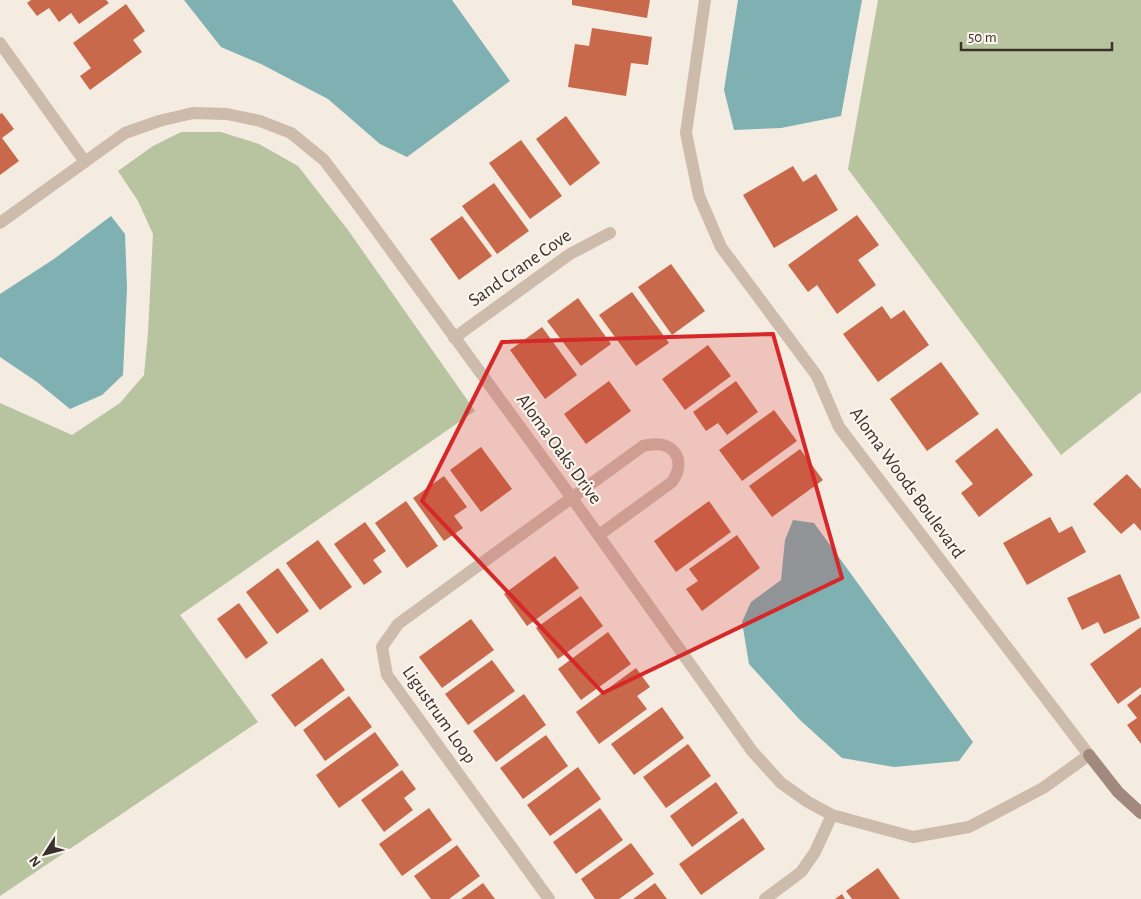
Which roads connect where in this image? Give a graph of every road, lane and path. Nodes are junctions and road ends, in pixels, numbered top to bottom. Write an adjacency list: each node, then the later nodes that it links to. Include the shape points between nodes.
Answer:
1 (705, 0): 9 (street, Aloma Woods Boulevard, via 686,133 699,196 720,246 817,376 839,427)
2 (0, 43): 3 (street)
3 (85, 162): 4 (street, Aloma Oaks Drive); 6 (street, Aloma Oaks Drive, via 125,133 193,112 227,114 260,121 291,133 324,160)
4 (0, 223)
5 (610, 233): 6 (street, Sand Crane Cove, via 570,254)
6 (454, 338): 7 (street, Aloma Oaks Drive)
7 (572, 498): 8 (street, Aloma Oaks Drive); 8 (street, Ligustrum Loop, via 643,446 664,444 673,450 680,466 672,482); 12 (street, Ligustrum Loop, via 398,624 382,647 386,676)
8 (599, 536): 11 (street, Aloma Oaks Drive, via 752,751 781,783)
9 (1089, 755): 10 (street, Aloma Woods Boulevard, via 1118,792); 11 (street, Aloma Oaks Drive, via 1043,788 969,826 913,836)
10 (1141, 814)
11 (832, 815): 13 (street, via 815,852 801,872)
12 (549, 899)
13 (765, 899)

